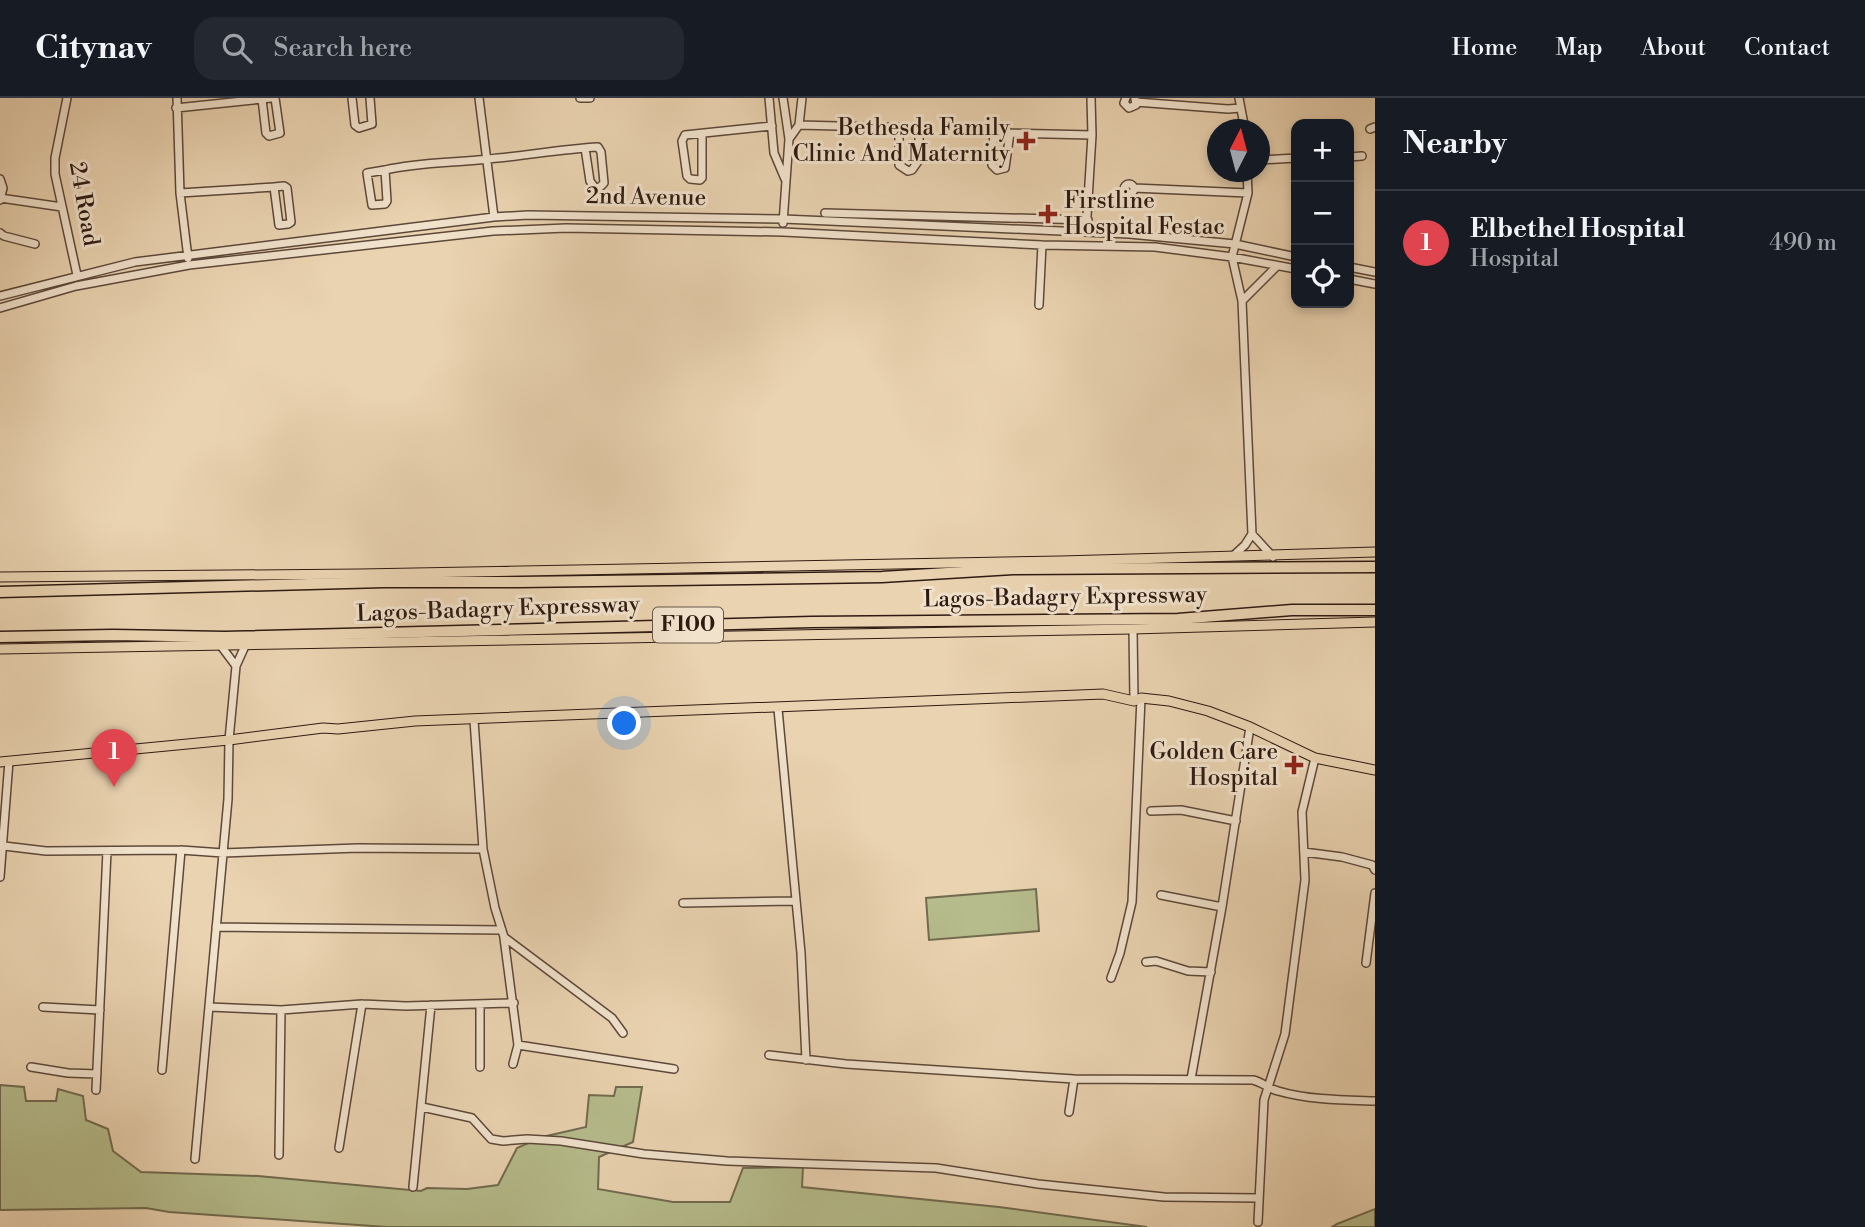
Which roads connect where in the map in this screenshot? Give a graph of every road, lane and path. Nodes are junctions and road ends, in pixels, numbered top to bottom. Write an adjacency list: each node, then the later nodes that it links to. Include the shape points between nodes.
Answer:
1 (67, 98): 42 (street, 24 Road, via 55,158)
2 (177, 98): 17 (street)
3 (273, 98): 15 (street); 15 (street, via 280,133 269,136)
4 (352, 98): 5 (street, via 359,128 372,124)
5 (370, 98)
6 (480, 98): 32 (street)
7 (580, 98): 8 (street)
8 (590, 98)
9 (769, 98): 21 (street)
10 (783, 98): 26 (street)
11 (802, 98): 20 (street)
12 (1091, 98): 25 (street)
13 (1126, 98): 16 (street, via 1126,107 1134,107)
14 (1239, 98): 18 (street)
15 (262, 99): 17 (street)
16 (1135, 100): 18 (street)
17 (176, 108): 39 (street)
18 (1240, 108): 19 (street)
19 (1242, 119)
20 (799, 125): 22 (street); 26 (street)
21 (772, 126): 24 (street); 35 (street, via 775,153)
22 (903, 128): 22 (street, via 899,165 908,171 919,160 919,132)
23 (1010, 133): 23 (street, via 1000,129 992,139 992,166 997,170 1008,162); 25 (street)
24 (702, 134): 24 (street, via 702,178 690,179 682,141 685,135)
25 (1092, 135): 46 (street)
26 (789, 139): 35 (street)
27 (585, 148): 27 (street, via 590,181 600,187 604,183 600,150); 32 (street)
28 (1362, 156): 29 (street)
29 (1354, 157)
30 (1291, 158): 31 (street)
31 (1270, 159)
32 (487, 160): 33 (street, via 430,162); 44 (street)
33 (384, 170): 33 (street, via 367,173 372,205 387,201)
34 (0, 179): 41 (street)
35 (786, 181): 45 (street)
36 (1247, 182): 40 (street)
37 (274, 187): 37 (street, via 277,223 290,224 287,188); 39 (street)
38 (1134, 188): 40 (street)
39 (180, 193): 53 (street)
40 (1248, 193): 51 (street)
41 (0, 199): 42 (street)
42 (62, 207): 61 (street, 24 Road)
43 (825, 213): 46 (street)
44 (494, 217): 45 (street, 2nd Avenue); 53 (street, 2nd Avenue)
45 (783, 219): 47 (street); 48 (street, 2nd Avenue)
46 (1088, 220): 48 (street)
47 (783, 232): 52 (street, 2nd Avenue); 56 (street, 2nd Avenue, via 493,231)
48 (1086, 232): 51 (street, 2nd Avenue)
49 (0, 233): 50 (street)
50 (35, 244)
51 (1236, 244): 54 (street, 2nd Avenue); 55 (street)
52 (1042, 245): 55 (street, 2nd Avenue, via 1155,247); 66 (street)
53 (188, 254): 56 (street); 61 (street, 2nd Avenue)
54 (1291, 256)
55 (1232, 257): 57 (street, 2nd Avenue); 65 (street)
56 (189, 265): 67 (street, 2nd Avenue, via 76,286)
57 (1277, 266): 58 (street, 2nd Avenue); 65 (street)
58 (1291, 268)
59 (1354, 268): 60 (street)
60 (1375, 272)
61 (77, 275): 64 (street, 2nd Avenue)
62 (1354, 280): 63 (street)
63 (1375, 284)
64 (0, 296)
65 (1242, 301): 68 (street)
66 (1039, 305)
67 (0, 308)
68 (1252, 534): 70 (street); 71 (street)
69 (1375, 552): 71 (main road, Lagos-Badagry Expressway)
70 (1232, 557): 71 (main road, Lagos-Badagry Expressway); 73 (main road, Lagos-Badagry Expressway)
71 (1273, 557)
72 (1375, 567): 74 (highway, Lagos-Badagry Expressway / F100, via 1013,569 882,577)
73 (0, 577)
74 (0, 592)
75 (1375, 610): 78 (highway, Lagos-Badagry Expressway / F100, via 1292,610 1178,619)
76 (1375, 622): 77 (main road, Lagos-Badagry Expressway)
77 (1133, 629): 80 (main road, Lagos-Badagry Expressway); 83 (street)
78 (0, 637)
79 (221, 646): 80 (main road, Lagos-Badagry Expressway); 81 (main road, Lagos-Badagry Expressway); 82 (street)
80 (245, 646): 82 (street)
81 (0, 649)
82 (236, 666): 87 (street)
83 (1138, 700): 84 (main road, via 1103,694); 86 (main road, via 1169,701); 111 (street, via 1132,902)
84 (778, 709): 85 (main road); 103 (street)
85 (474, 720): 87 (main road, via 323,728); 94 (street)
86 (1250, 727): 88 (main road); 92 (street)
87 (229, 743): 89 (main road); 98 (street)
88 (1315, 758): 90 (main road); 97 (street, via 1302,812)
89 (5, 764): 93 (street)
90 (1375, 770)
91 (1151, 811): 92 (street, via 1181,810)
92 (1236, 821): 105 (street)
93 (4, 846): 96 (street); 100 (street)
94 (483, 849): 98 (street); 107 (street)
95 (181, 850): 96 (street); 98 (street); 128 (street)
96 (107, 851): 118 (street)
97 (1304, 852): 99 (street, via 1342,857 1372,865); 132 (street, via 1303,907 1285,1034)
98 (223, 853): 106 (street)
99 (1375, 870)
100 (0, 877)
101 (1375, 893): 109 (street)
102 (1161, 895): 105 (street)
103 (796, 901): 104 (street); 123 (street)
104 (682, 903)
105 (1222, 907): 110 (street)
106 (216, 927): 107 (street); 117 (street)
107 (503, 933): 112 (street); 120 (street, via 612,1018)
108 (1146, 962): 110 (street)
109 (1366, 963)
110 (1211, 972): 130 (street)
111 (1111, 978)
112 (514, 1003): 115 (street); 121 (street)
113 (362, 1004): 114 (street); 119 (street); 137 (street)
114 (431, 1005): 115 (street); 135 (street)
115 (480, 1005): 126 (street)
116 (43, 1007): 118 (street)
117 (209, 1007): 119 (street); 139 (street)
118 (100, 1010): 129 (street)
119 (281, 1010): 138 (street)
120 (623, 1033)
121 (518, 1045): 124 (street); 127 (street)
122 (769, 1055): 123 (street)
123 (806, 1060): 131 (street)
124 (513, 1065)
125 (31, 1067): 129 (street)
126 (480, 1067)
127 (674, 1069)
128 (162, 1070)
129 (97, 1074): 133 (street)
130 (1191, 1079): 131 (street); 132 (street, via 1253,1080)
131 (1074, 1080): 136 (street)
132 (1268, 1086): 134 (street, via 1328,1099); 141 (street)
133 (96, 1090)
134 (1375, 1101)
135 (422, 1107): 140 (street); 141 (street, via 472,1118 491,1139 503,1141 561,1141 727,1161 936,1168 1164,1197)
136 (1069, 1112)
137 (339, 1148)
138 (279, 1155)
139 (195, 1159)
140 (412, 1187)
141 (1258, 1198): 142 (street)
142 (1258, 1222)

